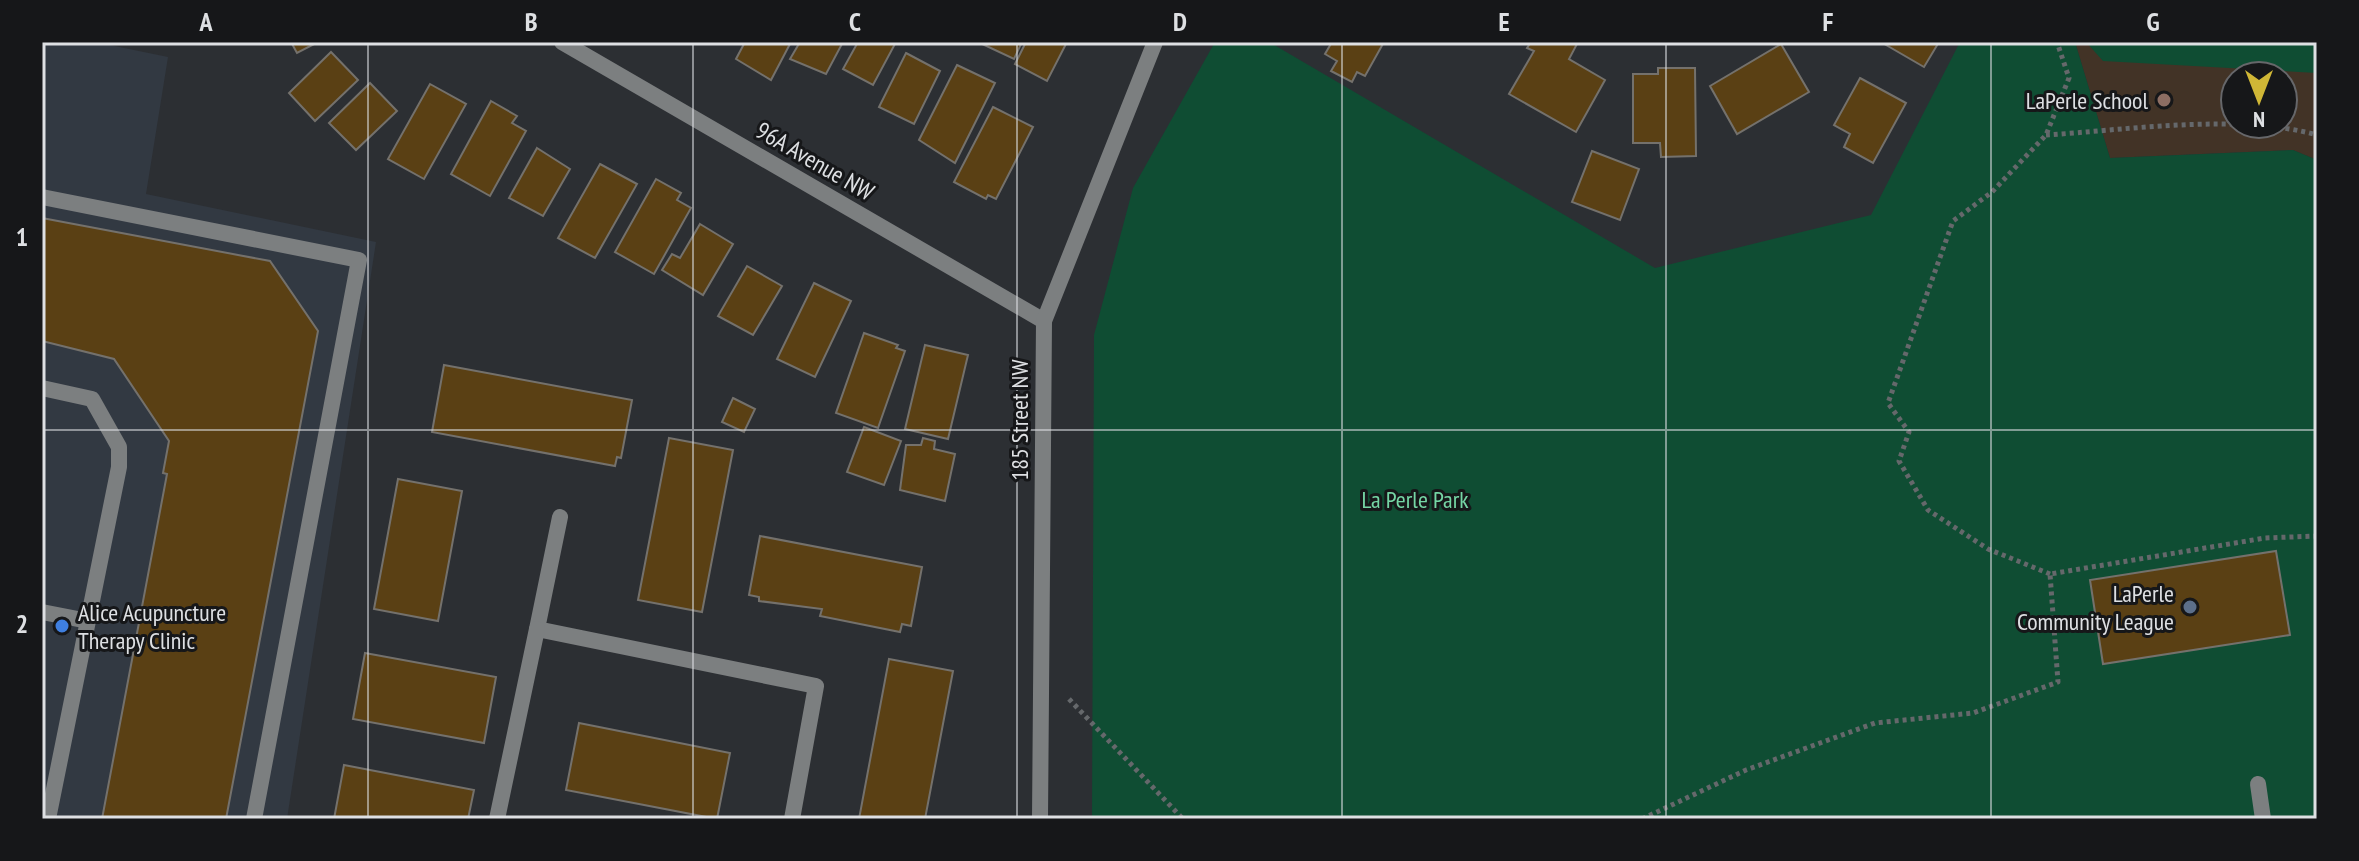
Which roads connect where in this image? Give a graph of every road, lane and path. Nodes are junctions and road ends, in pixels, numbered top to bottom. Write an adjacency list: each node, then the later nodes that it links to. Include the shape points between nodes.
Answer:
1 (562, 42): 7 (street, 96A Avenue NW)
2 (1155, 42): 7 (street, 185 Street NW)
3 (2057, 42): 4 (path, via 2069,78)
4 (2046, 135): 5 (path, via 2212,125); 11 (path, via 1992,192 1953,221 1888,403 1909,432 1899,461 1928,510 1988,549)
5 (2317, 135)
6 (42, 197): 18 (street, via 359,260)
7 (1044, 321): 15 (street, 185 Street NW)
8 (42, 388): 13 (street, via 92,399 119,447)
9 (560, 517): 14 (street)
10 (2317, 536): 11 (path, via 2265,538)
11 (2050, 574): 23 (path, via 2058,682 1973,713 1875,723 1746,770)
12 (42, 612): 13 (street)
13 (88, 621): 17 (street)
14 (537, 629): 19 (street); 20 (street, via 816,686)
15 (1041, 668): 21 (street, 185 Street NW); 22 (path)
16 (2258, 784): 24 (street)
17 (48, 819)
18 (254, 819)
19 (497, 819)
20 (792, 819)
21 (1040, 819)
22 (1183, 819)
23 (1642, 819)
24 (2263, 819)

